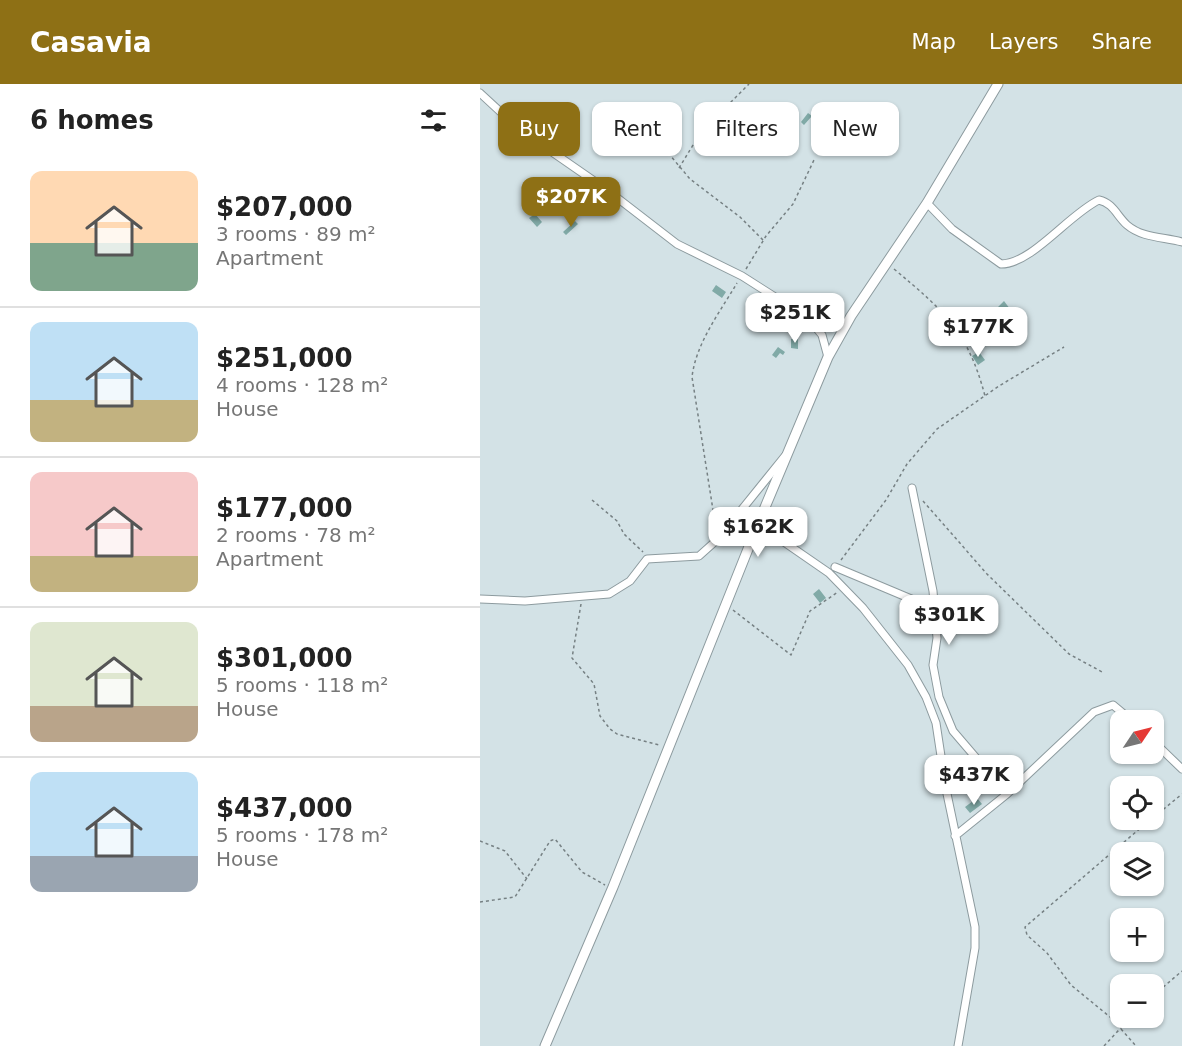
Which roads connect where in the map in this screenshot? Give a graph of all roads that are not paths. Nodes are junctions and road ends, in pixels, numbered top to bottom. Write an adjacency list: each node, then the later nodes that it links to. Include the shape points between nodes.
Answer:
1 (998, 84): 3 (street)
2 (480, 93): 5 (street, via 519,129 677,244 742,276 808,318 822,335)
3 (927, 203): 4 (street, via 952,229 1001,264 1019,259 1099,200 1106,201 1137,231); 5 (street)
4 (1182, 243)
5 (828, 357): 6 (street)
6 (792, 447): 8 (street); 10 (street, via 718,539 694,558 650,558 630,580 609,594 517,601)
7 (912, 488): 11 (street)
8 (758, 524): 16 (street, via 829,573 908,664 936,723); 17 (street)
9 (834, 567): 11 (street)
10 (480, 599)
11 (935, 609): 15 (street, via 933,671 945,711 962,744)
12 (1119, 710): 15 (street, via 1113,705 1094,712)
13 (1164, 752): 14 (street)
14 (1182, 769)
15 (1007, 794): 16 (street)
16 (955, 836): 18 (street, via 975,927)
17 (545, 1046)
18 (958, 1046)

